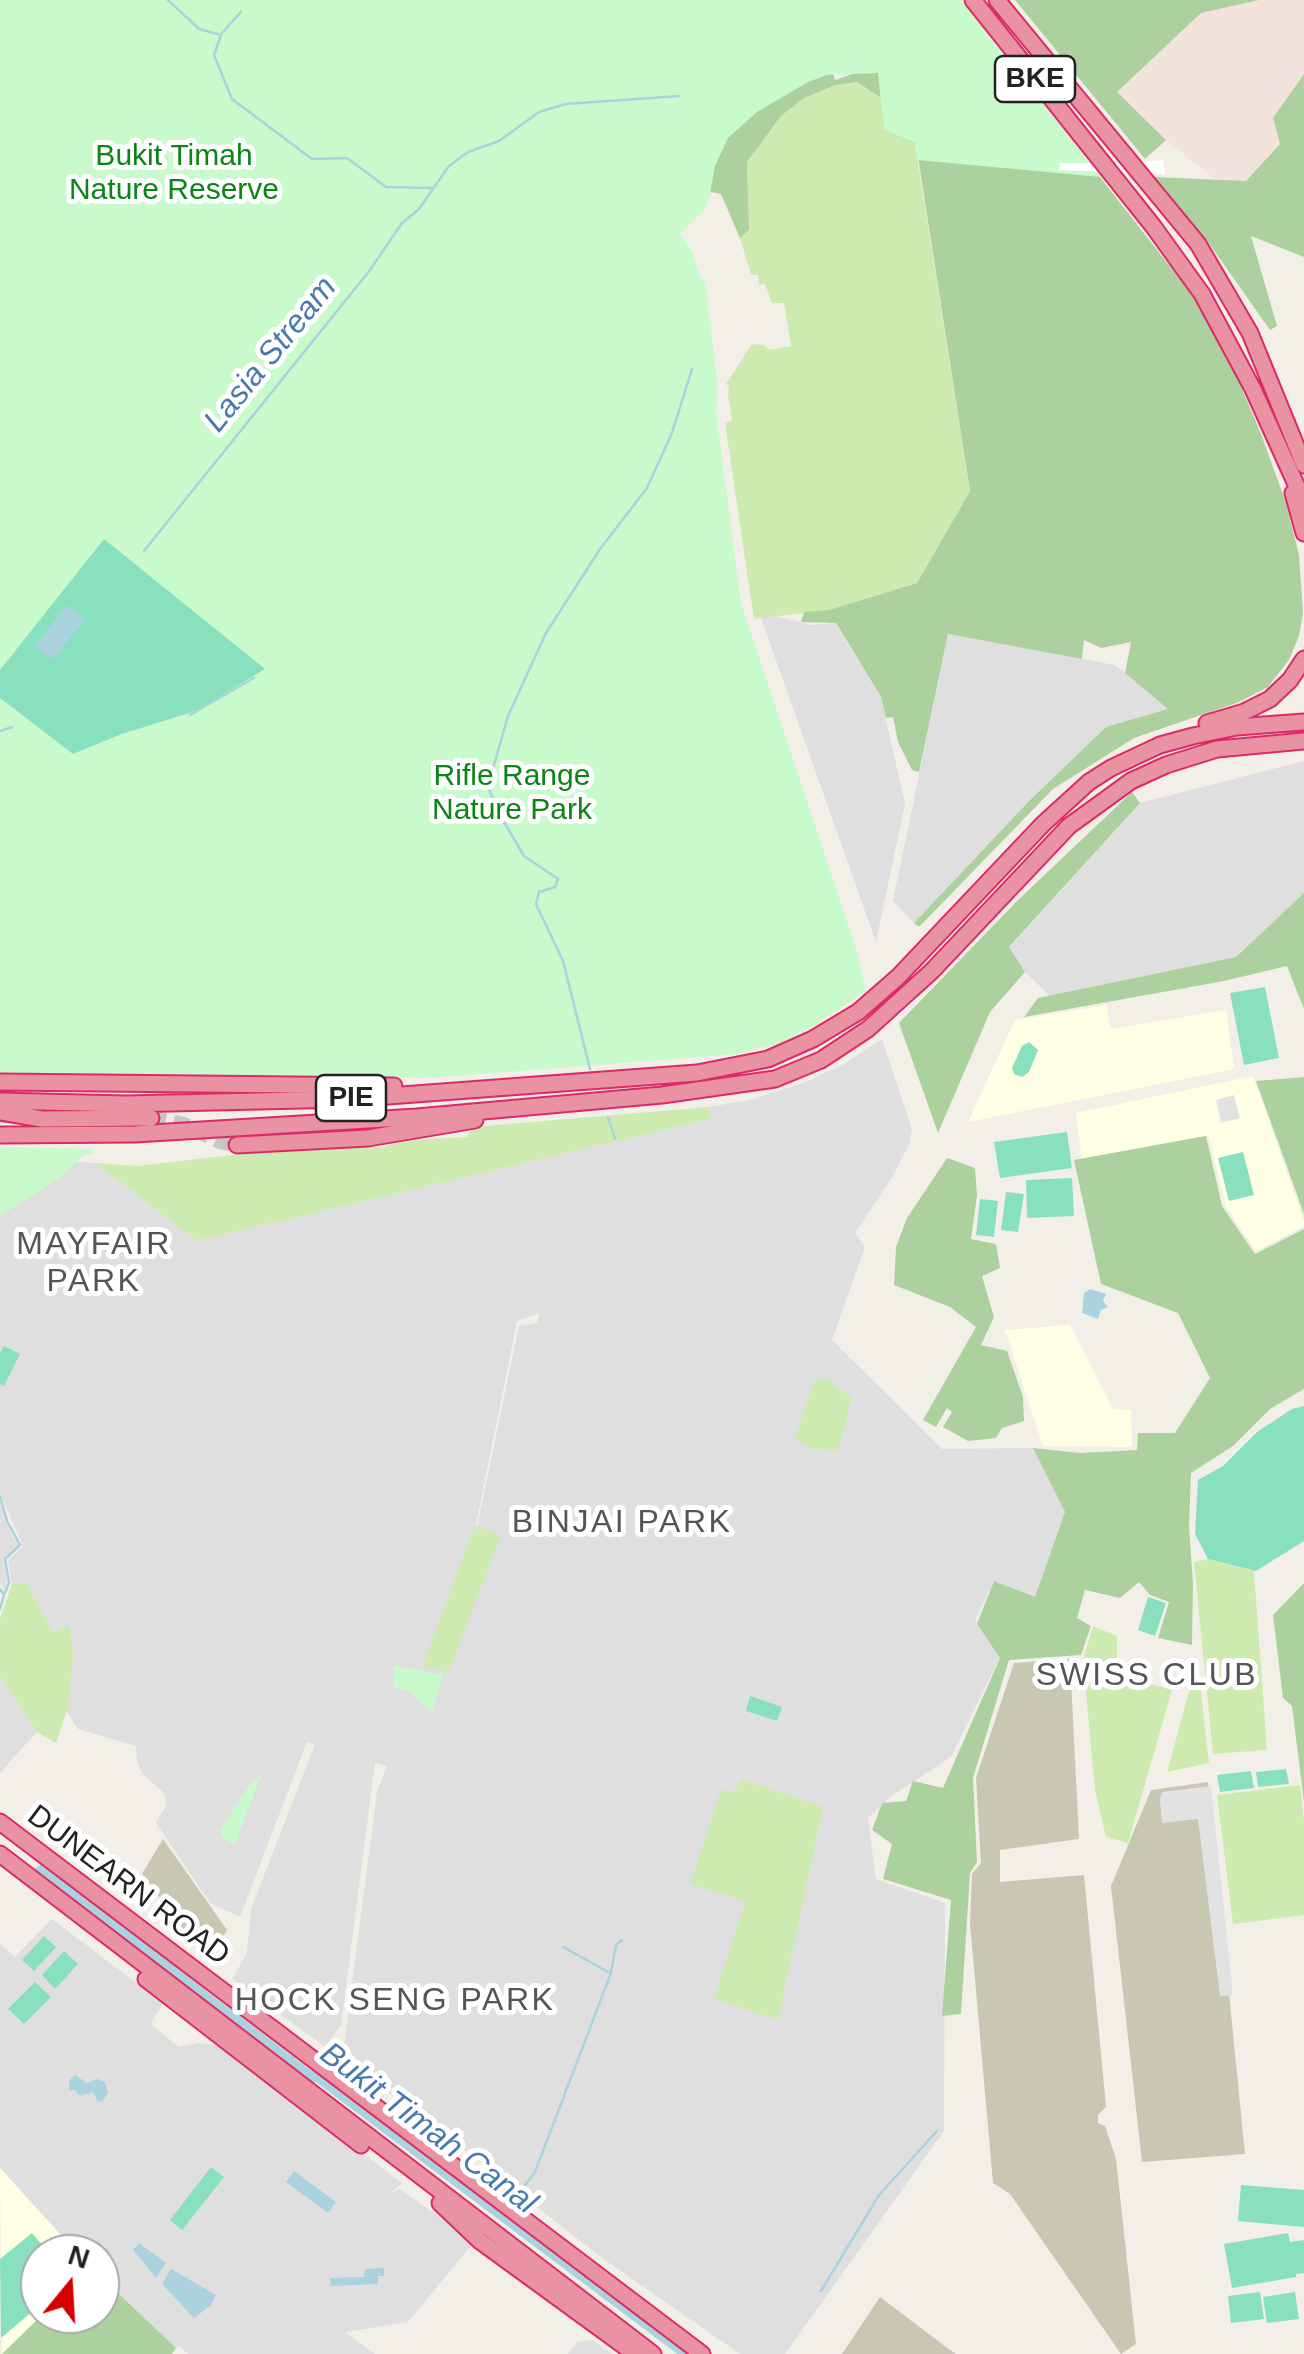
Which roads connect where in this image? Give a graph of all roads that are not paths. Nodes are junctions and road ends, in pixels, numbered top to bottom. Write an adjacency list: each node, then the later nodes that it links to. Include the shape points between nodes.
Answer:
1 (973, 0): 5 (highway, BKE, via 1202,294)
2 (997, 0): 3 (highway, BKE, via 1198,244)
3 (1274, 387): 4 (highway); 5 (highway, BKE)
4 (1304, 439)
5 (1298, 471): 6 (highway); 7 (highway, via 1292,490)
6 (1304, 502)
7 (1304, 533)
8 (1304, 659): 11 (highway, via 1259,706 1162,736)
9 (1304, 722): 11 (highway, PIE, via 1215,731)
10 (1304, 742): 14 (highway, PIE, via 1217,750 1131,782 1070,826 868,1029 821,1060 775,1078)
11 (1146, 751): 12 (highway, PIE, via 1070,798 858,1012 768,1059)
12 (658, 1076): 13 (highway, via 374,1086); 15 (highway, PIE, via 348,1098)
13 (0, 1082)
14 (662, 1095): 18 (highway, PIE, via 150,1134); 19 (highway, via 368,1138)
15 (0, 1101)
16 (0, 1112): 17 (highway, via 42,1119)
17 (151, 1118)
18 (0, 1135)
19 (238, 1145)
20 (0, 1822): 25 (highway, DUNEARN ROAD)
21 (0, 1854): 23 (highway)
22 (0, 1867): 23 (highway)
23 (94, 1931): 24 (highway)
24 (315, 2104): 27 (highway); 30 (highway)
25 (446, 2162): 26 (highway, DUNEARN ROAD); 27 (highway, via 442,2180)
26 (478, 2184): 28 (highway); 33 (highway, DUNEARN ROAD)
27 (431, 2186): 28 (highway)
28 (464, 2211): 29 (highway)
29 (532, 2260): 30 (highway); 32 (highway)
30 (532, 2279): 31 (highway)
31 (635, 2354)
32 (653, 2354)
33 (702, 2354)

